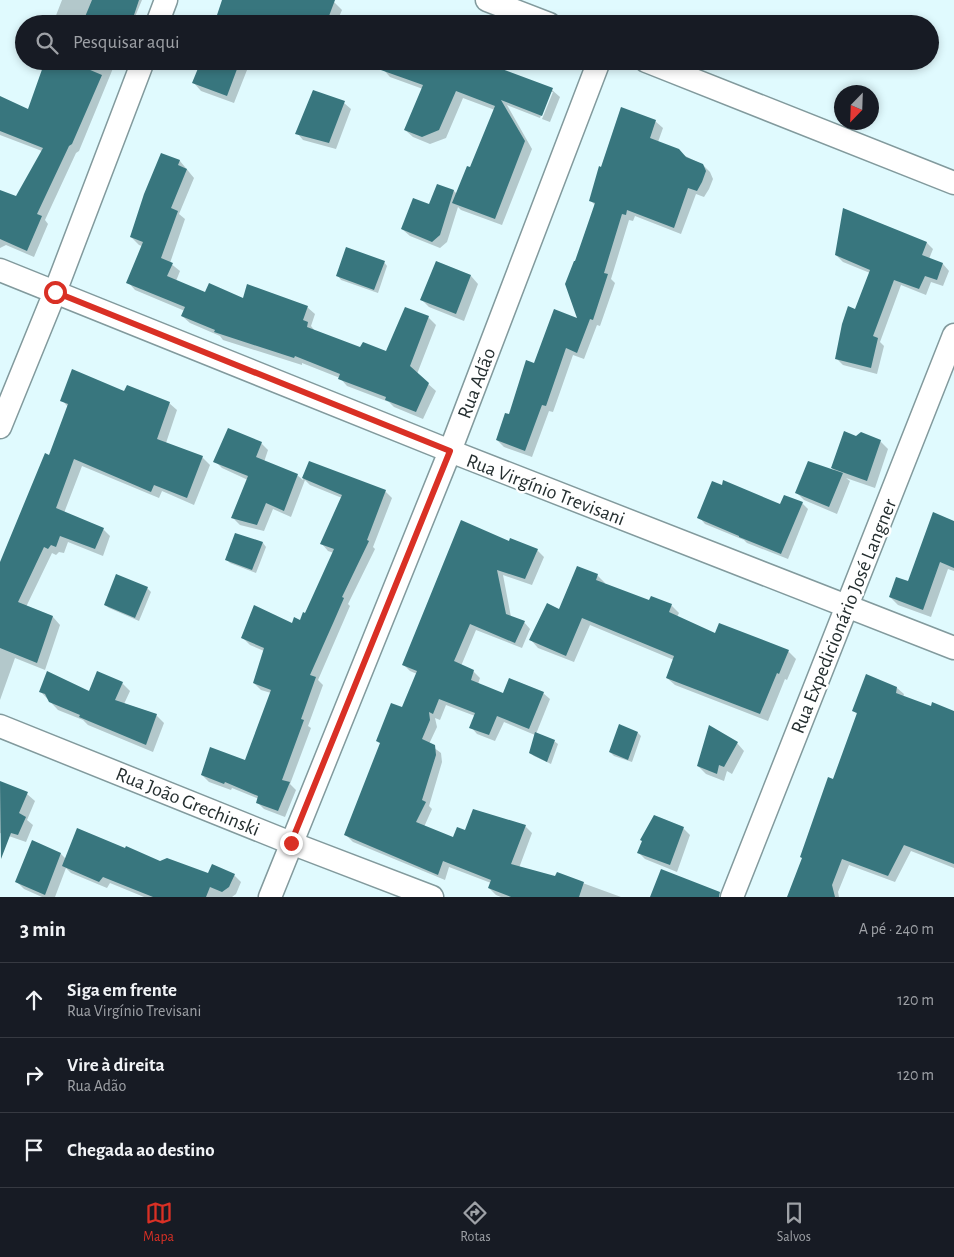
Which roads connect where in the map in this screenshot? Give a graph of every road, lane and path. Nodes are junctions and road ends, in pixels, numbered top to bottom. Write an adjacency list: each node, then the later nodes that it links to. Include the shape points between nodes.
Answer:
1 (166, 0): 3 (street)
2 (487, 0): 4 (street)
3 (160, 15)
4 (526, 15)
5 (140, 70): 10 (street)
6 (597, 70): 13 (street, Rua Adão)
7 (669, 70): 8 (street)
8 (954, 183)
9 (0, 270): 10 (street, Rua Virgínio Trevisani)
10 (55, 292): 12 (street); 13 (street, Rua Virgínio Trevisani)
11 (954, 335): 14 (street, Rua Expedicionário José Langner)
12 (0, 427)
13 (450, 451): 14 (street, Rua Virgínio Trevisani); 17 (street, Rua Adão)
14 (847, 606): 15 (street, Rua Virgínio Trevisani); 20 (street, Rua Expedicionário José Langner)
15 (954, 648)
16 (0, 726): 17 (street, Rua João Grechinski)
17 (291, 843): 18 (street, Rua Adão); 19 (street, Rua João Grechinski)
18 (270, 897)
19 (432, 897)
20 (732, 897)

